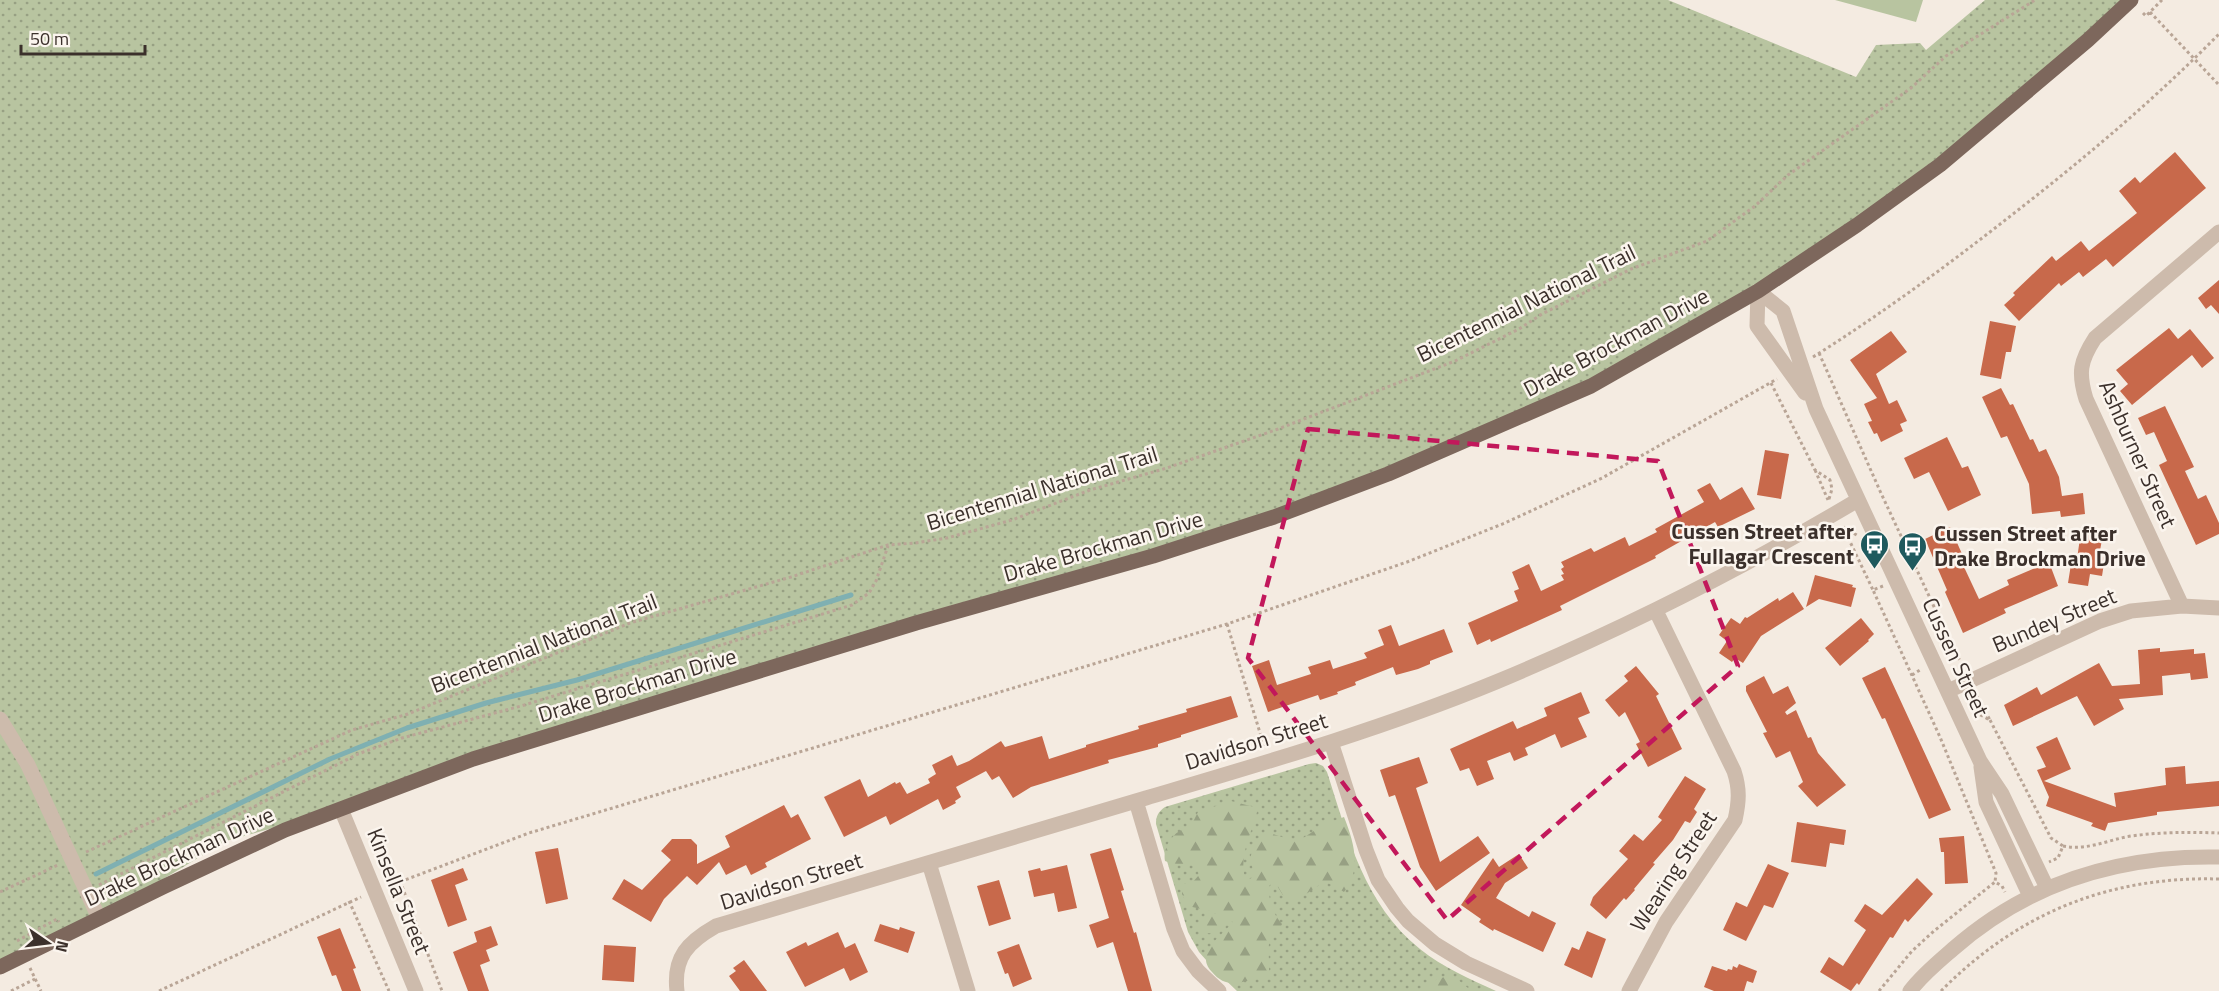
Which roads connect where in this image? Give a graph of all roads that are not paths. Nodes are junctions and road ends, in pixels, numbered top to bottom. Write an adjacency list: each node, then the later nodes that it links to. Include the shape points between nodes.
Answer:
1 (2131, 0): 3 (main road, Drake Brockman Drive, via 1940,165)
2 (2219, 232): 6 (street, Ashburner Street, via 2095,338 2080,371 2086,399)
3 (1758, 291): 4 (street, Cussen Street, via 1783,310); 4 (street, Cussen Street, via 1757,326); 14 (main road, Drake Brockman Drive, via 1591,386 1388,474 1274,517 473,759)
4 (1816, 409): 5 (street, Cussen Street)
5 (1858, 500): 8 (street, Davidson Street); 9 (street, Cussen Street)
6 (2182, 606): 7 (street, Bundey Street); 9 (street, Bundey Street, via 2132,611 2100,621)
7 (2219, 608)
8 (1656, 611): 11 (street, Davidson Street, via 1497,682); 26 (street, Wearing Street, via 1734,771 1740,801 1735,820 1666,922)
9 (1948, 691): 12 (street, Cussen Street)
10 (0, 719): 19 (street, via 28,765)
11 (1331, 742): 13 (street, Davidson Street); 25 (street, via 1366,850 1378,880 1396,908 1435,944)
12 (1980, 761): 17 (street, Cussen Street, via 2002,794); 18 (street, Cussen Street, via 1986,802)
13 (1136, 801): 16 (street, Davidson Street); 24 (street, via 1183,951)
14 (341, 809): 19 (main road, Drake Brockman Drive, via 285,830); 21 (street, Kinsella Street)
15 (2219, 857): 17 (street, via 2134,861)
16 (929, 863): 22 (street, Davidson Street, via 716,926 698,936 684,951 676,978); 23 (street)
17 (2047, 888): 18 (street)
18 (2030, 896): 27 (street, via 1971,934)
19 (99, 918): 20 (main road, Drake Brockman Drive)
20 (0, 967)
21 (416, 991)
22 (678, 991)
23 (968, 991)
24 (1219, 991)
25 (1527, 991)
26 (1629, 991)
27 (1910, 991)

